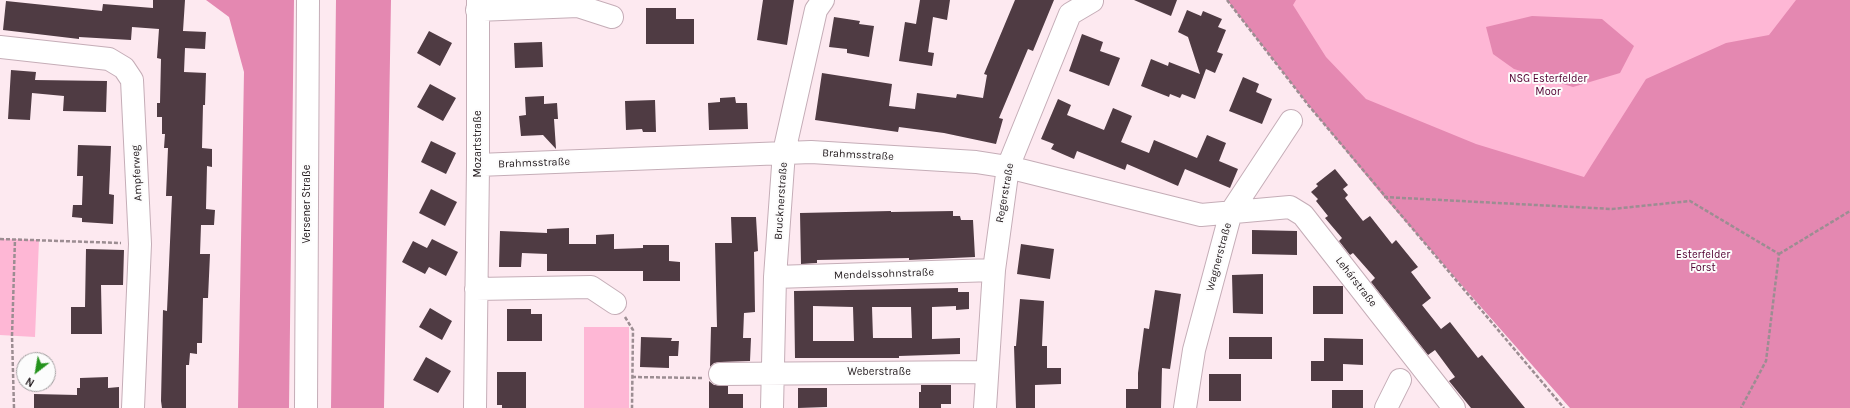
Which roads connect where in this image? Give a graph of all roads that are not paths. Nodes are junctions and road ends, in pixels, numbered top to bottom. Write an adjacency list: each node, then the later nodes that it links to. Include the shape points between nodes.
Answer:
1 (308, 0): 21 (street, Versener Straße)
2 (823, 0): 8 (street, Brucknerstraße, via 816,10)
3 (1092, 1): 10 (street, Regerstraße, via 1070,14)
4 (477, 5): 5 (street, via 578,6); 9 (street, Mozartstraße)
5 (612, 16)
6 (0, 48): 20 (street, Ampferweg, via 109,59 124,68 132,80 140,244)
7 (1291, 121): 11 (street, Wagnerstraße)
8 (784, 152): 9 (street, Brahmsstraße); 10 (street, Brahmsstraße, via 976,162); 13 (street, Brucknerstraße)
9 (478, 165): 14 (street, Mozartstraße)
10 (1008, 167): 11 (street, Brahmsstraße, via 1201,215); 12 (street, Regerstraße)
11 (1231, 212): 25 (street, Wagnerstraße, via 1194,350); 27 (street, Lehárstraße, via 1290,207 1302,216)
12 (994, 270): 13 (street, Mendelssohnstraße); 16 (street, Regerstraße)
13 (775, 277): 17 (street, Brucknerstraße)
14 (476, 289): 15 (street, via 590,287); 22 (street, Mozartstraße)
15 (615, 303)
16 (986, 372): 17 (street, Weberstraße); 24 (street, Regerstraße)
17 (772, 373): 18 (street, Weberstraße); 23 (street, Brucknerstraße)
18 (720, 374)
19 (1400, 380): 26 (street)
20 (133, 408)
21 (306, 408)
22 (475, 408)
23 (772, 408)
24 (985, 408)
25 (1185, 408)
26 (1386, 408)
27 (1454, 408)

